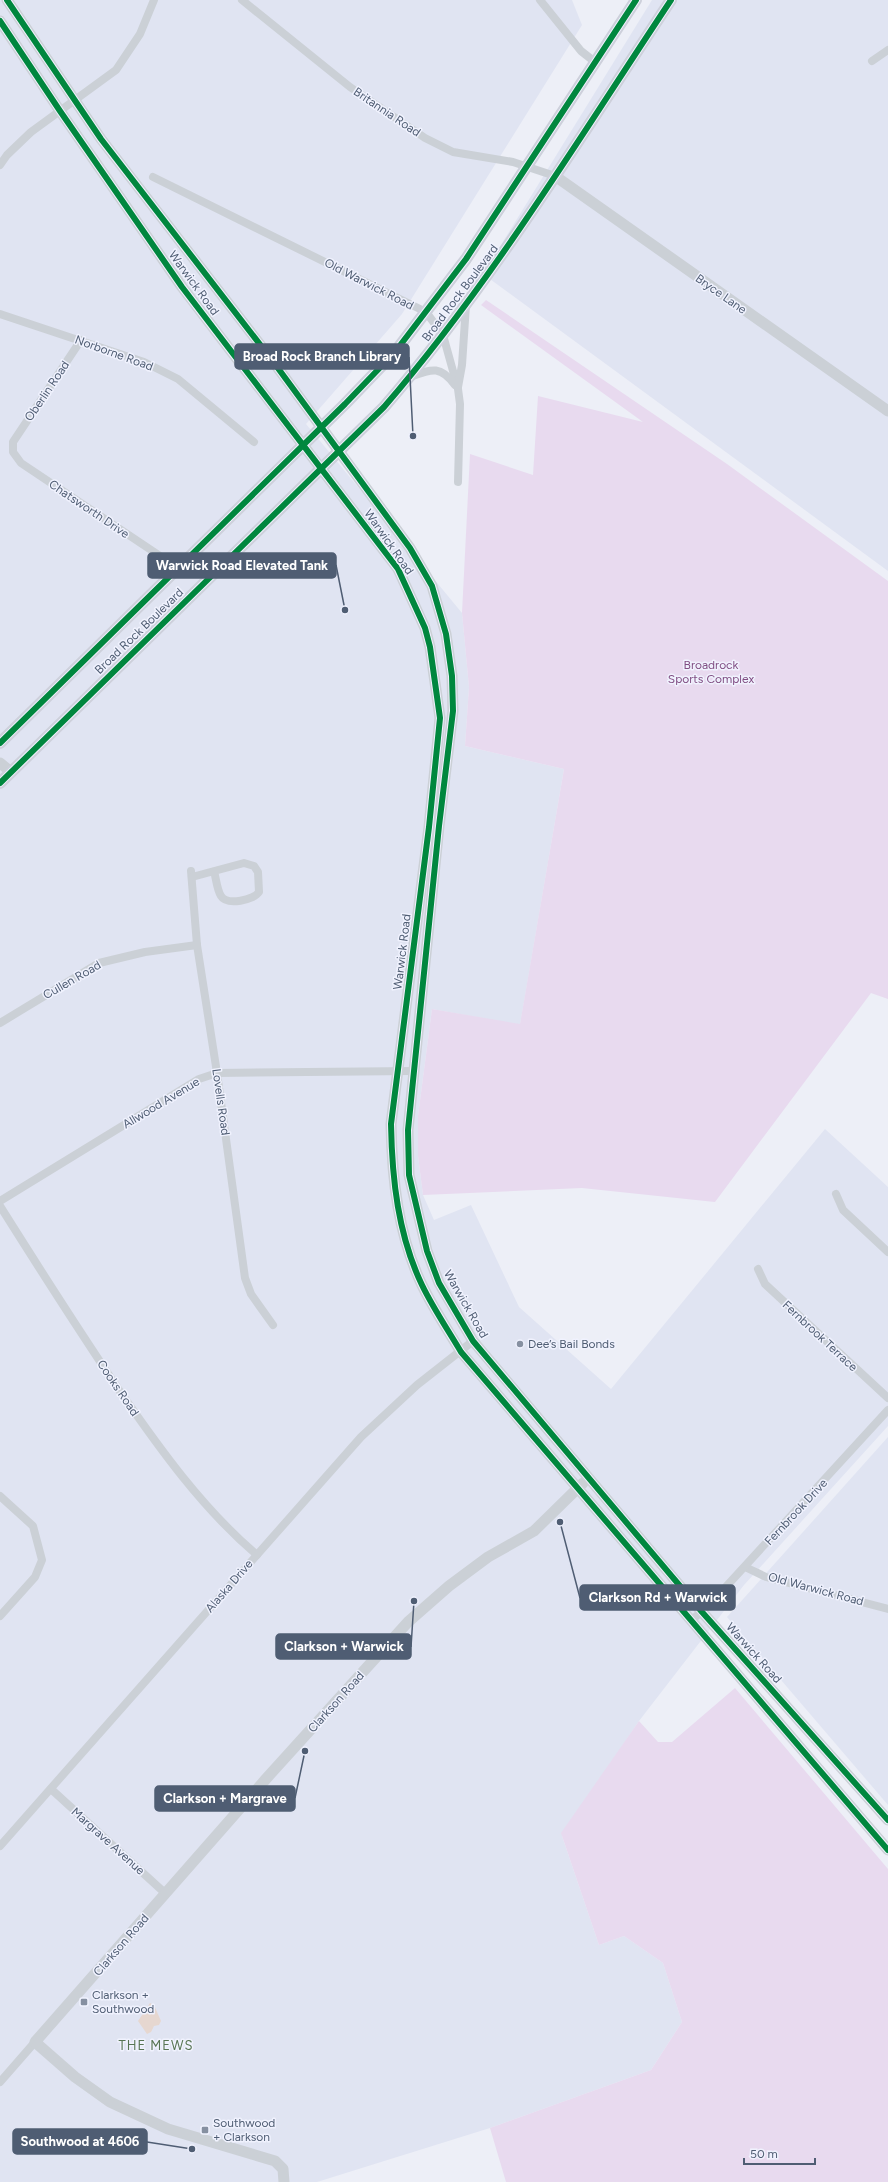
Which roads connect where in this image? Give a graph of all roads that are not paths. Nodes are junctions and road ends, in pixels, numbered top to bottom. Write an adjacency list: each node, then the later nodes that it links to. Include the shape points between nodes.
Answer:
1 (7, 0): 11 (main road, Warwick Road)
2 (154, 0): 11 (street, via 140,34 116,70)
3 (242, 0): 14 (street, Britannia Road, via 350,87 425,138 453,152)
4 (540, 0): 10 (street, via 581,51)
5 (636, 0): 10 (main road, Broad Rock Boulevard)
6 (671, 0): 15 (main road, Broad Rock Boulevard)
7 (0, 21): 12 (main road, Warwick Road)
8 (888, 50): 9 (street)
9 (872, 61)
10 (595, 62): 14 (main road, Broad Rock Boulevard)
11 (74, 100): 12 (street); 25 (main road, Warwick Road, via 101,139)
12 (60, 111): 13 (street, via 31,132); 28 (main road, Warwick Road, via 182,287)
13 (0, 165)
14 (527, 166): 15 (street, Britannia Road); 18 (main road, Broad Rock Boulevard, via 466,259)
15 (555, 176): 17 (main road, Broad Rock Boulevard); 24 (main road, Bryce Lane)
16 (153, 177): 18 (street, Old Warwick Road)
17 (466, 305): 20 (main road, Broad Rock Boulevard); 23 (street)
18 (426, 312): 20 (street, Old Warwick Road); 25 (main road, Broad Rock Boulevard, via 395,352)
19 (0, 314): 21 (street, Norborne Road)
20 (444, 335): 22 (main road, Broad Rock Boulevard); 23 (street, Old Warwick Road)
21 (81, 340): 26 (street, Oberlin Road); 27 (street, Norborne Road, via 144,362 178,379)
22 (409, 377): 23 (street, via 428,370 440,371 446,374); 29 (main road, Broad Rock Boulevard, via 384,407)
23 (458, 389): 31 (street, Old Warwick Road)
24 (888, 411)
25 (322, 427): 28 (main road, Broad Rock Boulevard); 29 (main road, Warwick Road)
26 (13, 442): 32 (street, Chatsworth Drive, via 13,452 20,463)
27 (254, 442)
28 (303, 446): 30 (main road, Warwick Road); 32 (main road, Broad Rock Boulevard)
29 (338, 450): 30 (main road, Broad Rock Boulevard); 41 (main road, Warwick Road, via 410,548 432,586 446,634 452,676 453,711)
30 (321, 468): 35 (main road, Broad Rock Boulevard); 40 (main road, Warwick Road, via 398,569 425,628 438,697 440,718 429,827)
31 (458, 482)
32 (178, 568): 33 (main road, Broad Rock Boulevard)
33 (0, 743)
34 (0, 763): 35 (main road)
35 (12, 772): 36 (main road, Broad Rock Boulevard)
36 (0, 783)
37 (214, 871): 37 (street, via 244,863 254,866 258,872 259,892 254,898 225,900 220,895); 38 (street, Lovells Road, via 192,874)
38 (197, 945): 39 (street, Cullen Road, via 144,952 99,963); 42 (street, Lovells Road)
39 (0, 1024)
40 (398, 1070): 41 (street, Allwood Avenue); 42 (street, Allwood Avenue); 50 (main road, Warwick Road, via 391,1124 392,1172 406,1245 422,1286)
41 (414, 1071): 49 (main road, Warwick Road, via 408,1130 409,1176 419,1222 439,1284)
42 (217, 1073): 44 (street, Allwood Avenue, via 199,1079); 48 (street, Lovells Road, via 245,1278 251,1294)
43 (836, 1194): 46 (street, via 843,1210)
44 (0, 1201)
45 (0, 1206): 56 (street, Cooks Road, via 78,1329 159,1448 232,1534)
46 (888, 1252)
47 (758, 1269): 51 (street, Fernbrook Terrace, via 765,1284)
48 (273, 1325)
49 (473, 1341): 50 (street, Alaska Drive); 53 (main road, Warwick Road)
50 (461, 1352): 54 (main road, Warwick Road); 56 (street, Alaska Drive, via 417,1385 361,1437)
51 (888, 1398)
52 (888, 1410): 57 (street, Fernbrook Drive)
53 (588, 1478): 54 (main road, Clarkson Road); 59 (main road, Warwick Road)
54 (578, 1488): 61 (main road, Warwick Road); 66 (main road, Clarkson Road, via 534,1531 488,1557 454,1582 408,1622)
55 (0, 1496): 60 (street, via 33,1526 42,1560 35,1577)
56 (257, 1555): 62 (street, Alaska Drive)
57 (745, 1567): 58 (street, Old Warwick Road, via 766,1577); 59 (street, Fernbrook Drive)
58 (888, 1609)
59 (702, 1612): 61 (street, Fernbrook Drive); 63 (main road, Warwick Road)
60 (0, 1616)
61 (692, 1620): 65 (main road, Warwick Road)
62 (51, 1789): 64 (street, Alaska Drive); 66 (street, Margrave Avenue)
63 (888, 1820)
64 (0, 1846)
65 (888, 1850)
66 (166, 1894): 67 (main road, Clarkson Road)
67 (35, 2042): 68 (street, Clarkson Road); 69 (main road, via 110,2102 168,2129 275,2161 283,2169)
68 (0, 2082)
69 (284, 2182)

